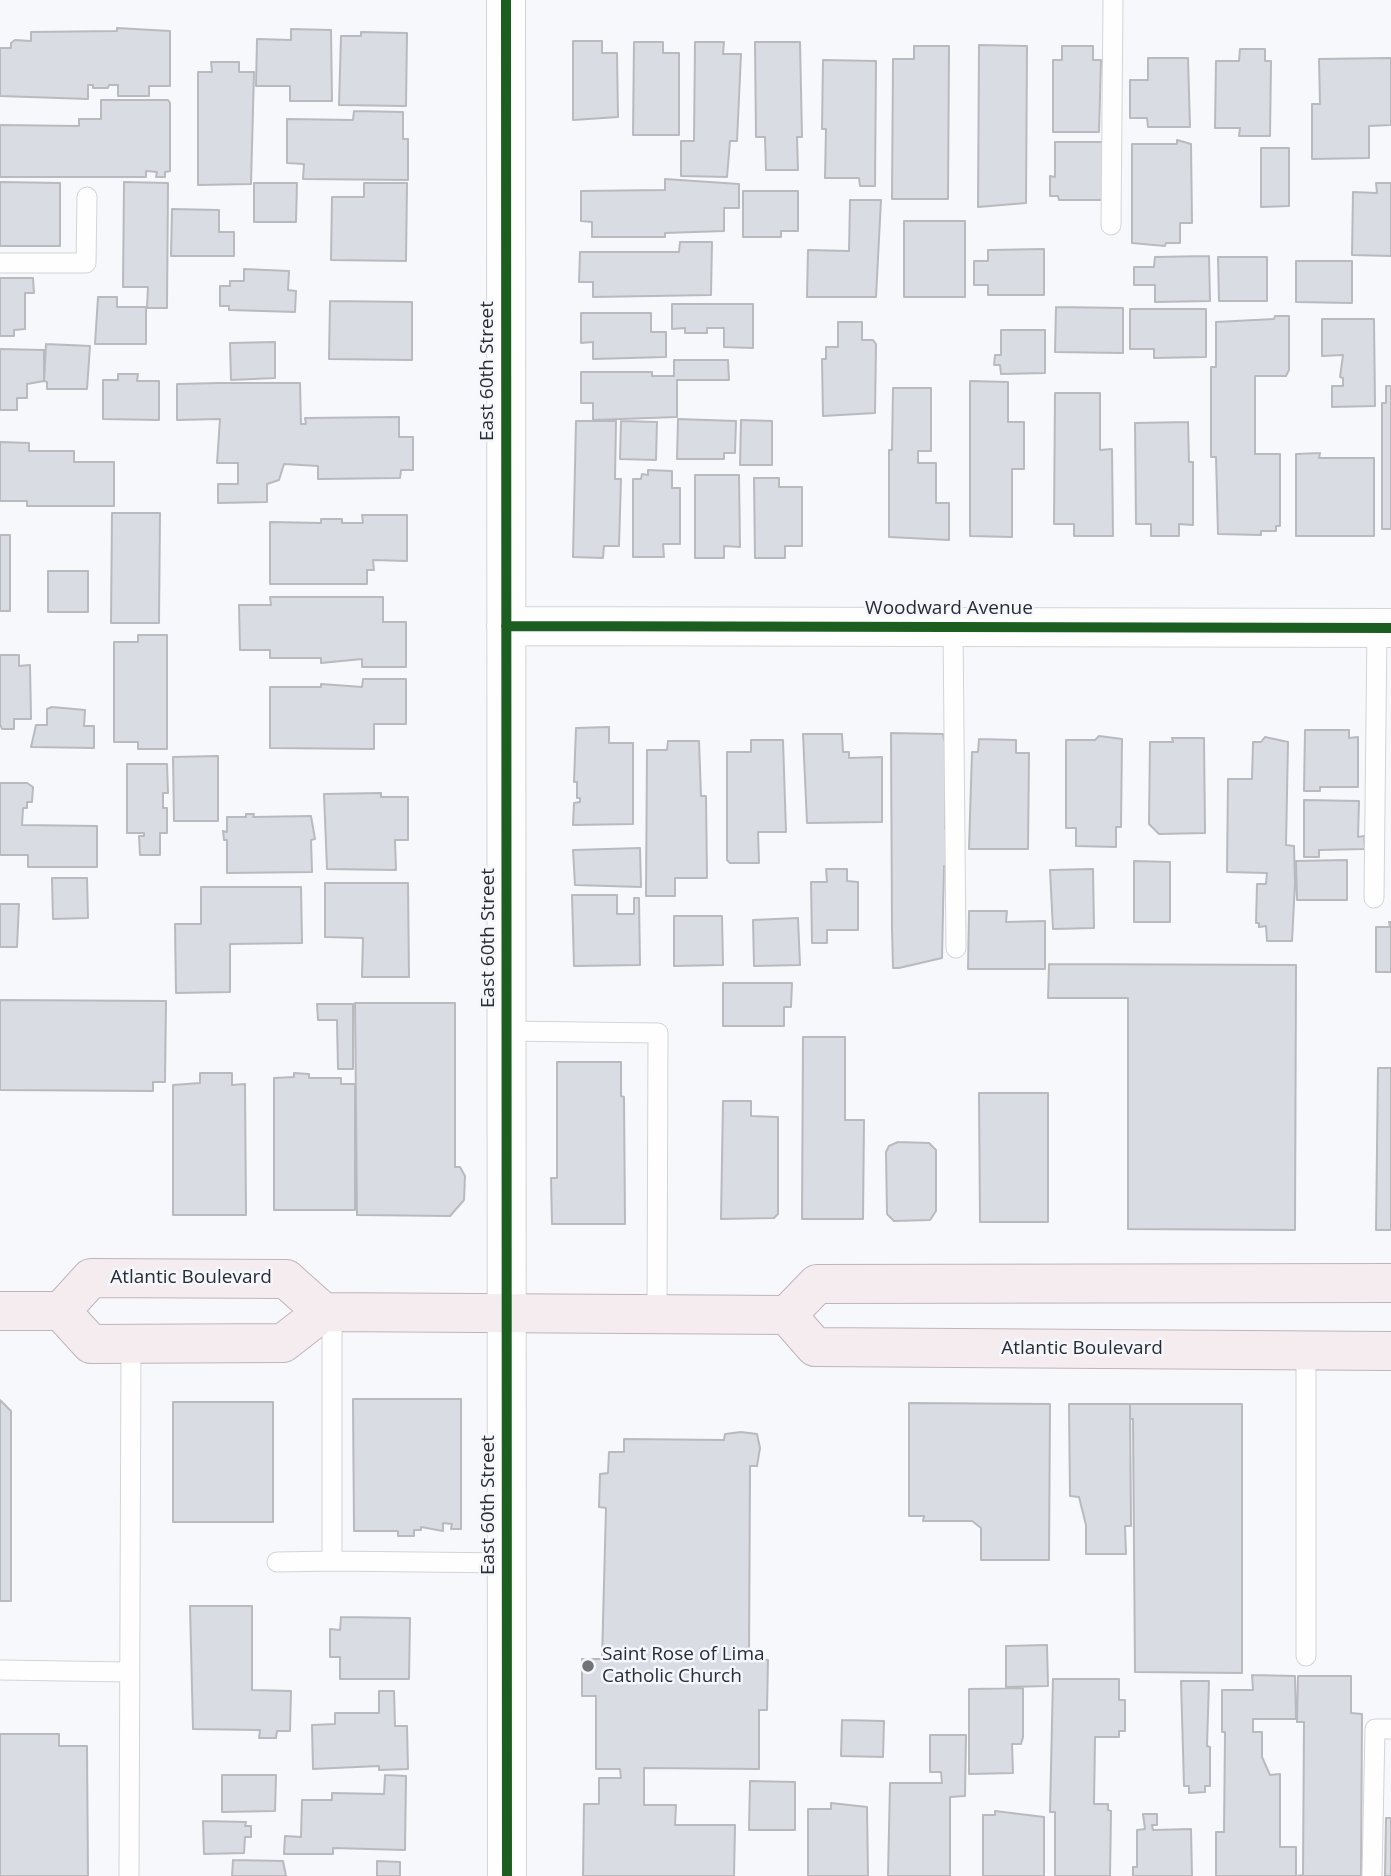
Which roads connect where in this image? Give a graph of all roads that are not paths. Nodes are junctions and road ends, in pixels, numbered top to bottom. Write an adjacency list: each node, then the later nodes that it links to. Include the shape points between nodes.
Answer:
1 (506, 0): 6 (street, East 60th Street)
2 (1113, 0): 4 (lane)
3 (87, 197): 5 (lane, via 86,263)
4 (1111, 225)
5 (0, 263)
6 (506, 626): 7 (street, Woodward Avenue); 11 (street, East 60th Street)
7 (953, 627): 8 (street, Woodward Avenue); 10 (lane)
8 (1384, 628): 9 (lane)
9 (1374, 898)
10 (956, 948)
11 (507, 1031): 16 (street, East 60th Street); 17 (lane, via 658,1033)
12 (1391, 1283): 18 (main road, via 817,1284)
13 (0, 1311): 14 (main road)
14 (61, 1311): 15 (main road, Atlantic Boulevard, via 91,1278 286,1279); 19 (main road, via 91,1344)
15 (328, 1312): 16 (main road); 19 (main road, via 283,1343); 22 (lane)
16 (507, 1314): 17 (main road); 24 (street, East 60th Street)
17 (657, 1314): 18 (main road)
18 (787, 1315): 20 (main road, Atlantic Boulevard, via 816,1347)
19 (131, 1344): 27 (lane)
20 (1306, 1351): 21 (main road, Atlantic Boulevard); 25 (lane)
21 (1391, 1351)
22 (332, 1561): 23 (lane); 24 (lane)
23 (278, 1562)
24 (507, 1563): 30 (street, East 60th Street)
25 (1306, 1656)
26 (0, 1670): 27 (lane)
27 (129, 1672): 29 (lane)
28 (1391, 1729): 31 (lane, via 1375,1729)
29 (129, 1876)
30 (507, 1876)
31 (1372, 1876)

